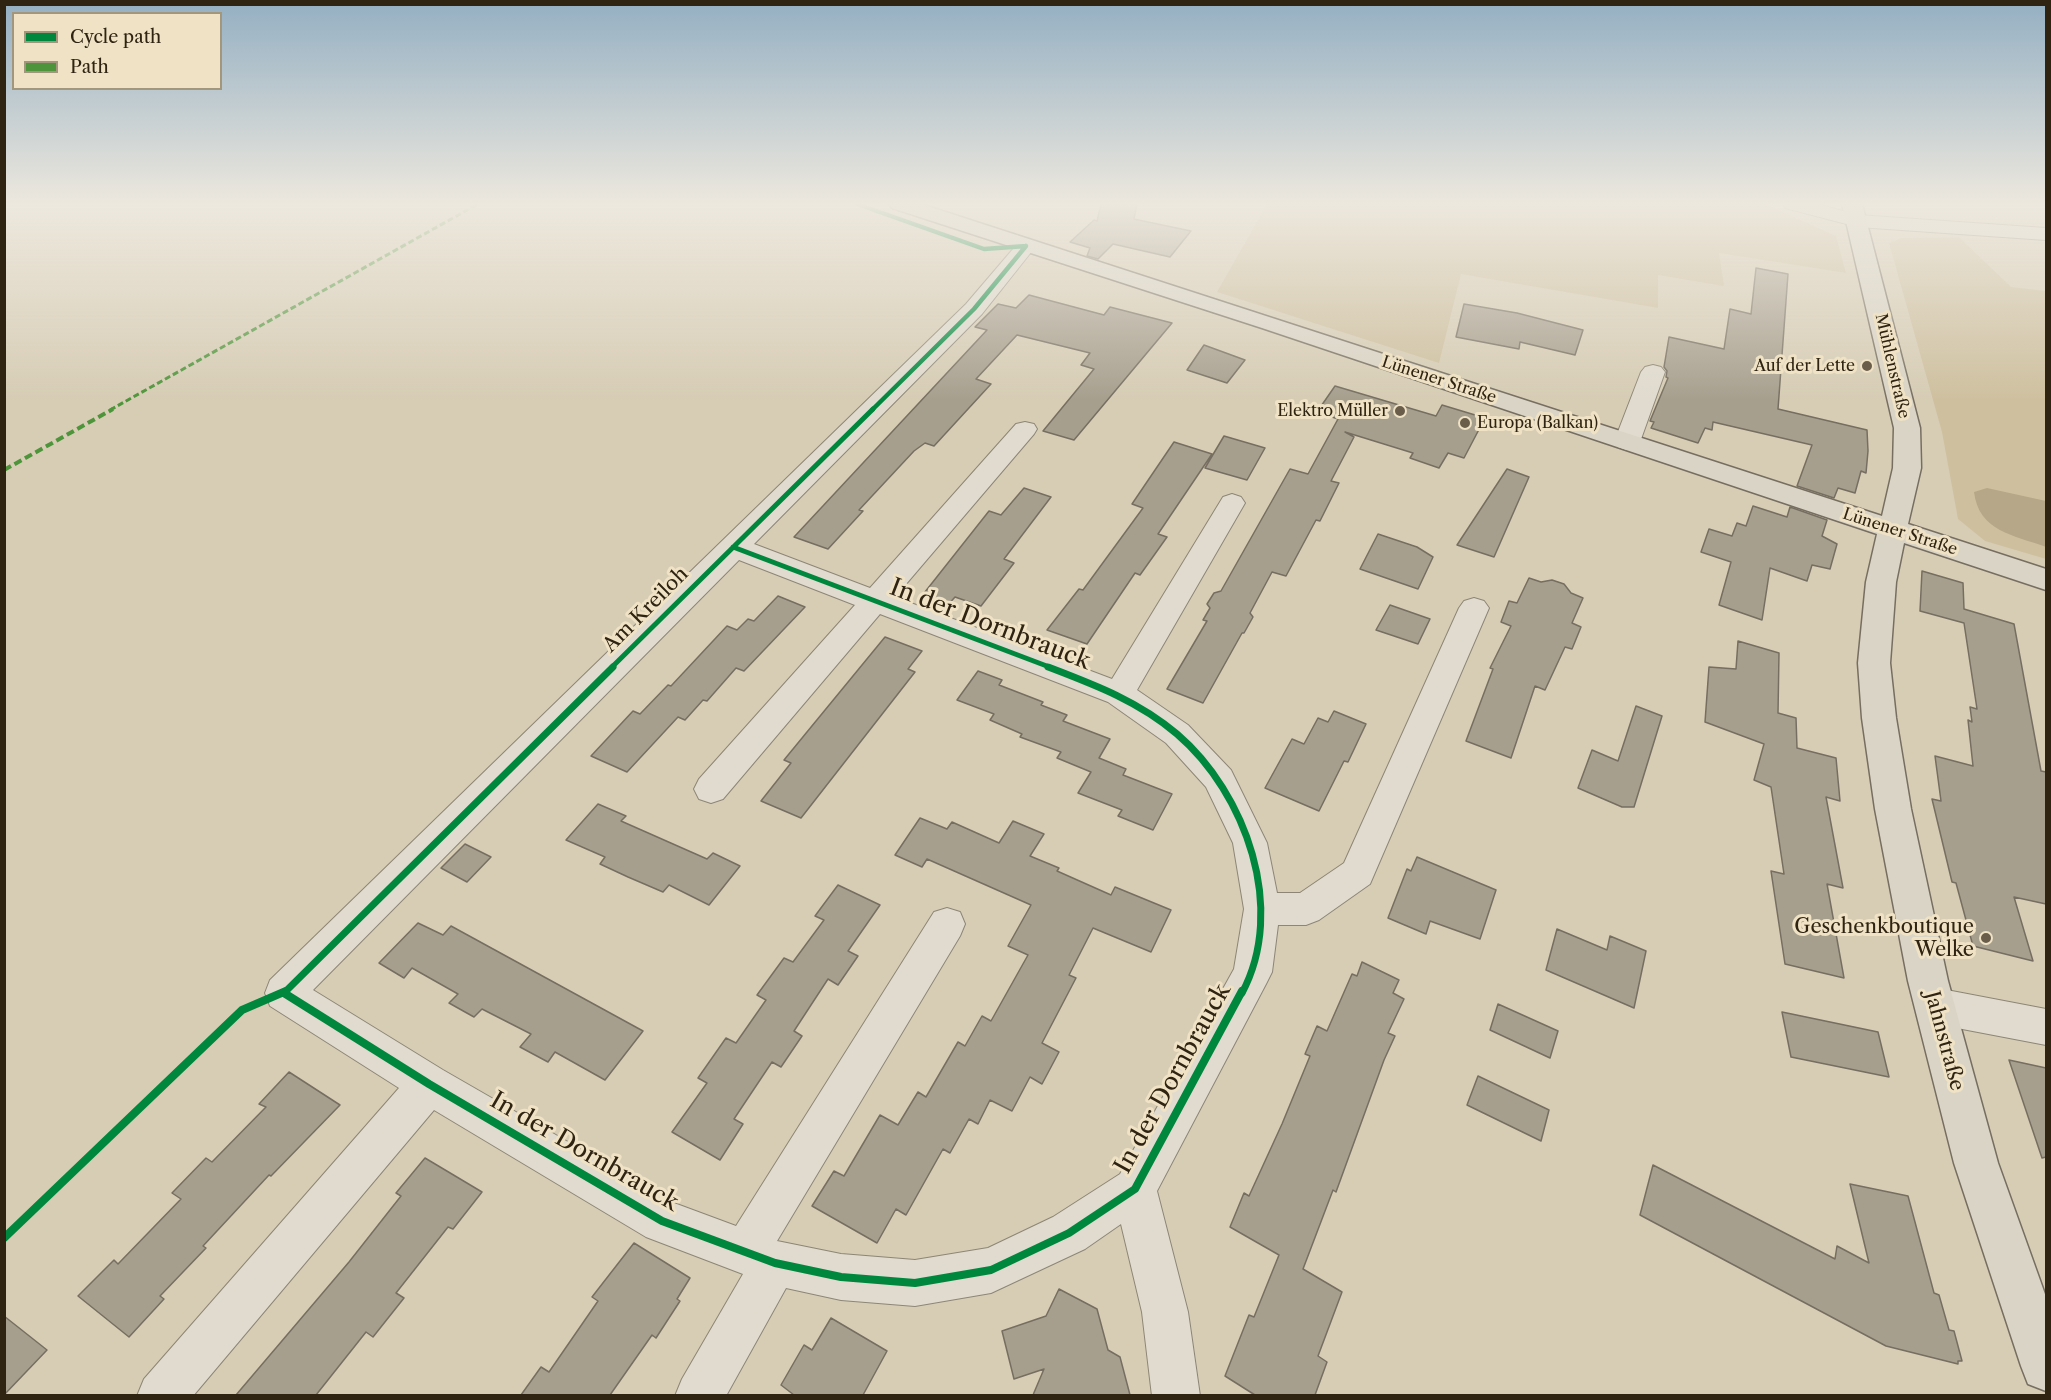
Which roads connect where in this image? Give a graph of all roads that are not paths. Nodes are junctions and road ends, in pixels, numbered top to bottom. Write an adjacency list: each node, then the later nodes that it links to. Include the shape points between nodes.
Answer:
1 (1007, 269): 9 (street, Am Kreiloh, via 974,309)
2 (1100, 269): 6 (main road, Lünener Straße)
3 (1869, 269): 8 (main road, Mühlenstraße, via 1907,428 1907,468)
4 (1653, 372): 6 (street)
5 (1025, 429): 11 (street, In der Dornbrauck)
6 (1628, 442): 8 (main road, Lünener Straße)
7 (1232, 503): 13 (street)
8 (1893, 529): 10 (main road, Lünener Straße); 18 (main road, Jahnstraße, via 1877,619 1875,674 1911,906)
9 (733, 548): 11 (street, In der Dornbrauck); 17 (street, Am Kreiloh)
10 (2046, 580)
11 (873, 600): 13 (street, In der Dornbrauck); 14 (street, In der Dornbrauck)
12 (1474, 608): 15 (street, via 1357,873 1306,909)
13 (1119, 694): 15 (street, In der Dornbrauck, via 1177,734 1219,779 1250,843)
14 (711, 789)
15 (1262, 909): 21 (street, In der Dornbrauck, via 1253,972)
16 (947, 924): 22 (street)
17 (284, 993): 20 (street, In der Dornbrauck)
18 (1936, 1006): 19 (street); 23 (main road, Jahnstraße, via 1977,1163)
19 (2046, 1027)
20 (429, 1084): 22 (street, In der Dornbrauck, via 662,1221); 24 (street)
21 (1135, 1189): 22 (street, In der Dornbrauck, via 1069,1233 991,1270 915,1283 841,1277); 26 (street, In der Dornbrauck, via 1165,1312)
22 (761, 1257): 25 (street)
23 (2046, 1366)
24 (161, 1395)
25 (699, 1395)
26 (1176, 1395)

